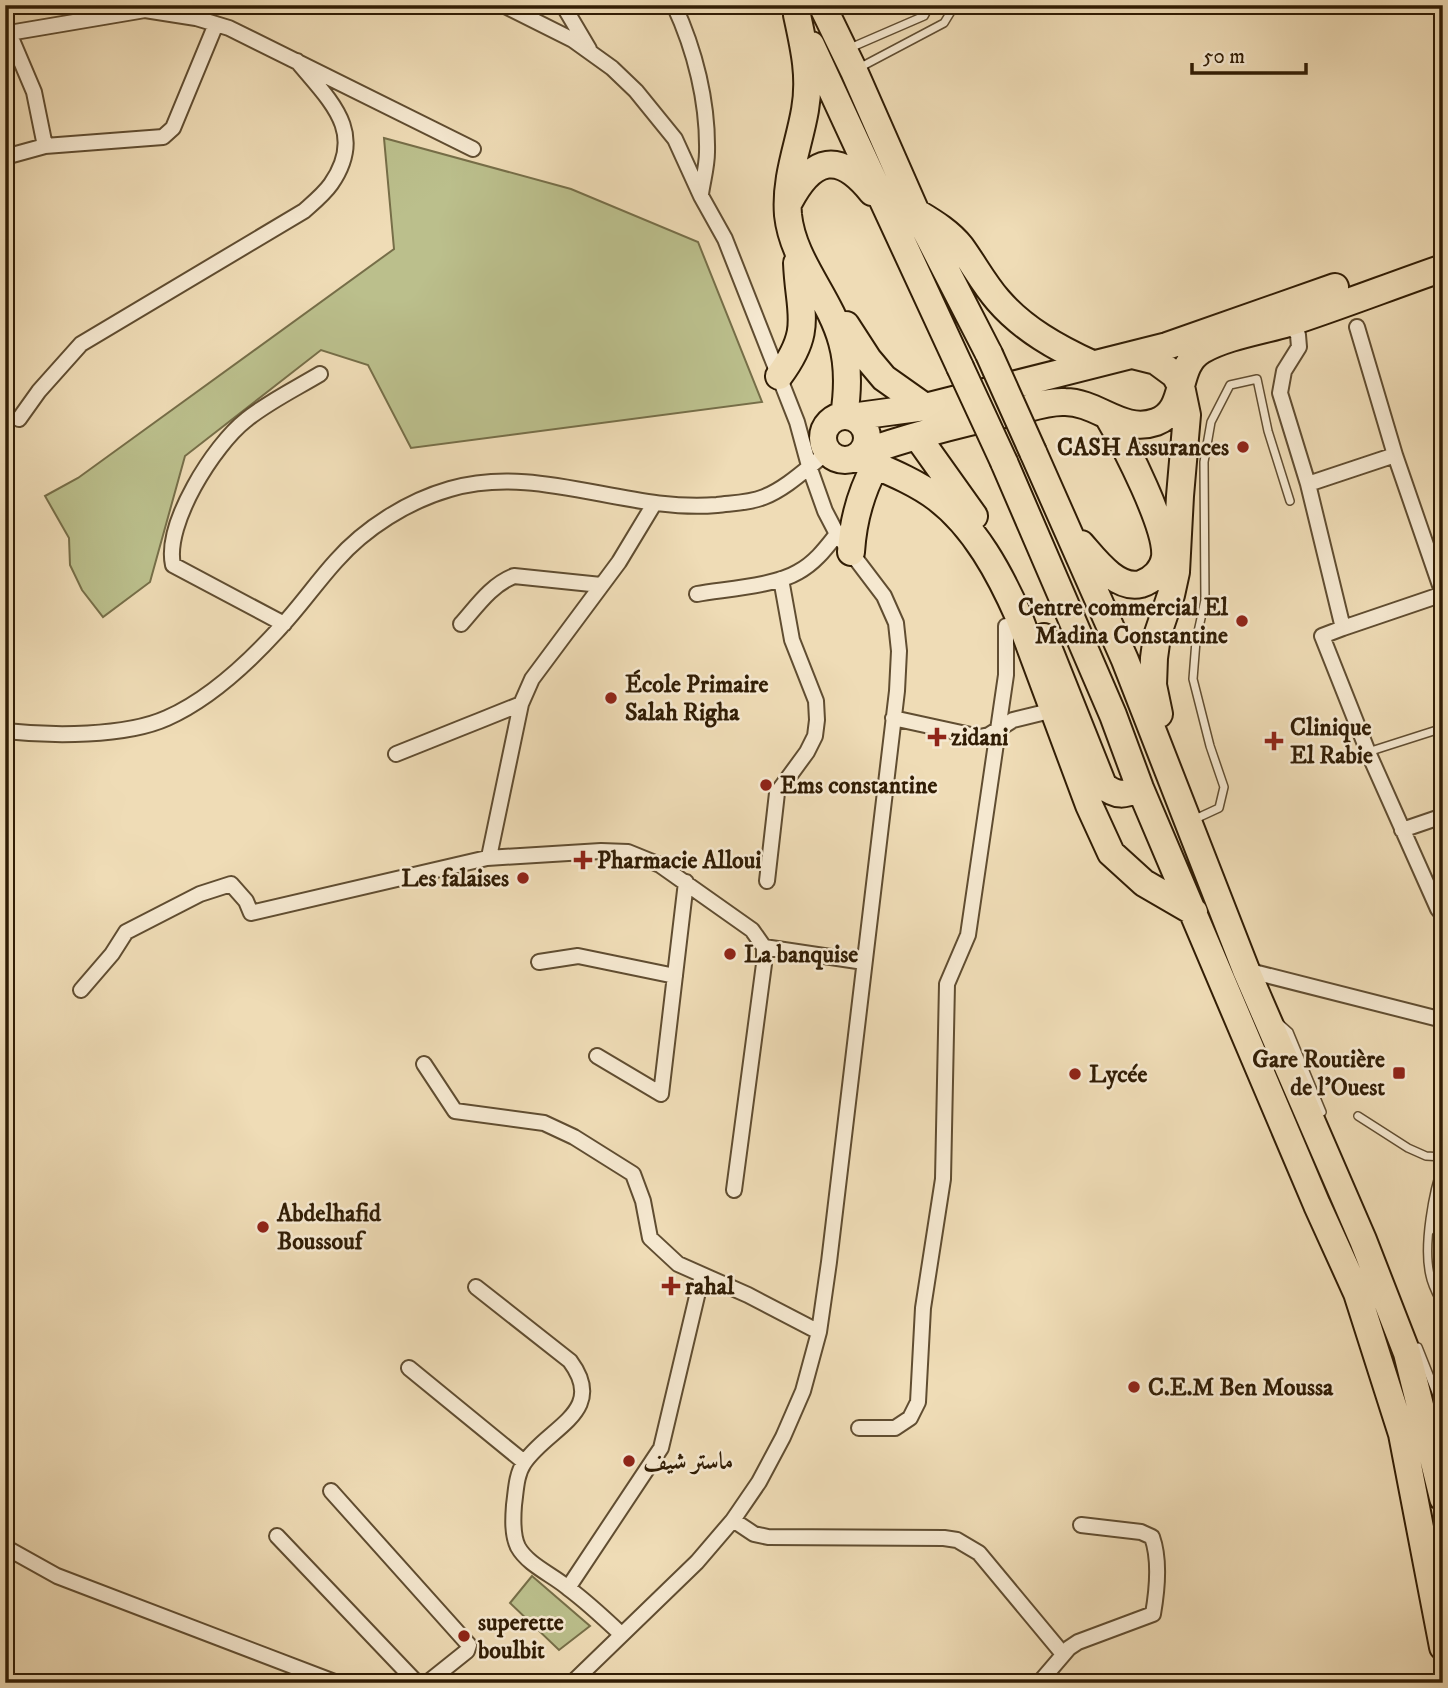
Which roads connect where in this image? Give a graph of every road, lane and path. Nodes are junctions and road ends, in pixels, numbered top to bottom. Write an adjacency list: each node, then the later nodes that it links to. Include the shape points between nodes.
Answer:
1 (503, 5): 9 (street)
2 (563, 5): 9 (street)
3 (674, 5): 15 (street, via 687,32 706,108 707,153)
4 (930, 5): 11 (lane, via 924,16)
5 (955, 5): 11 (lane, via 944,23)
6 (804, 8): 11 (highway); 16 (highway, via 808,94 791,167); 17 (highway)
7 (216, 24): 8 (street, via 145,10); 10 (street); 12 (street, via 173,128 163,137)
8 (7, 28): 12 (street, via 34,92)
9 (590, 51): 15 (street, via 636,92 675,139)
10 (297, 61): 13 (street); 32 (street, via 341,115 347,140 343,164 330,186 304,211 81,344)
11 (848, 61): 17 (highway)
12 (45, 146): 14 (street)
13 (473, 149)
14 (5, 157)
15 (701, 196): 27 (street, via 725,239)
16 (788, 204): 17 (highway, via 804,177 834,164 855,172); 18 (highway)
17 (903, 214): 25 (highway, via 946,232 1017,319); 40 (highway, bridge, via 989,354); 59 (highway, bridge, via 960,367 1113,715)
18 (798, 251): 21 (highway); 27 (highway, via 801,331)
19 (1443, 251): 24 (highway)
20 (1443, 268): 22 (highway)
21 (827, 307): 29 (highway, via 841,318 884,378); 30 (highway, via 846,360)
22 (1290, 322): 28 (highway, via 1205,349 1187,366); 37 (street, via 1299,347 1284,372 1280,393)
23 (1357, 327): 34 (street)
24 (1132, 355): 25 (highway); 28 (highway, via 1166,367)
25 (1092, 364): 29 (highway)
26 (320, 374): 46 (street, via 245,421 208,461 179,516 170,553 173,565)
27 (779, 376): 35 (street)
28 (1181, 386): 31 (highway, via 1173,410 1165,418 1141,425); 58 (highway, via 1187,415 1176,572 1157,636 1152,673 1162,728)
29 (925, 407): 30 (highway)
30 (848, 416): 35 (highway, via 833,420 825,429); 36 (highway, via 862,424 867,436)
31 (1110, 418): 33 (highway, via 1078,403 1054,402); 40 (highway, via 1158,524 1164,563 1143,583 1121,582)
32 (19, 419)
33 (918, 436): 36 (highway); 59 (highway, via 1012,574 1049,648 1103,785 1111,793 1123,795)
34 (1395, 455): 37 (street); 45 (street)
35 (818, 459): 36 (highway); 39 (street, via 782,487 748,502); 41 (street, via 825,511)
36 (864, 459): 41 (highway, via 852,534); 51 (highway, via 939,499 983,550 1015,608)
37 (1308, 484): 49 (street)
38 (1290, 501): 61 (lane, via 1257,379 1230,385 1211,422 1204,462 1205,600 1193,679 1223,794 1219,808)
39 (654, 504): 43 (street); 46 (street, via 526,481 451,488 412,503 374,526 337,559)
40 (1066, 527): 58 (highway)
41 (844, 543): 42 (street); 52 (street, via 884,596 896,623 899,651)
42 (781, 579): 44 (street); 64 (street, via 792,640 817,701 817,720 807,752 777,793)
43 (601, 585): 47 (street, via 514,576 490,590); 50 (street, via 532,679)
44 (697, 594)
45 (1443, 594): 49 (street)
46 (284, 624): 55 (street, via 221,684 164,719 102,733)
47 (461, 624)
48 (1006, 626): 53 (street, via 1008,658)
49 (1343, 628): 56 (street, via 1322,636)
50 (521, 704): 57 (street); 63 (street)
51 (1054, 710): 53 (street); 66 (highway, via 1111,853 1144,883)
52 (893, 718): 53 (street, via 981,737); 70 (street)
53 (998, 728): 92 (street, via 968,935 947,984 943,1179 923,1308 918,1402 910,1418 895,1428)
54 (1443, 728): 56 (lane)
55 (5, 731)
56 (1368, 752): 62 (street)
57 (396, 754)
58 (1161, 754): 61 (highway)
59 (1140, 788): 66 (highway)
60 (1443, 816): 62 (street)
61 (1189, 822): 71 (highway)
62 (1402, 830): 67 (street)
63 (489, 857): 65 (street, via 628,852); 73 (street, via 251,914 231,884 210,890 126,932)
64 (767, 881)
65 (686, 882): 68 (street, via 752,930); 72 (street)
66 (1194, 912): 102 (highway, via 1357,1293 1402,1434)
67 (1443, 915)
68 (764, 947): 70 (street); 82 (street)
69 (539, 962): 72 (street, via 578,956)
70 (863, 962): 88 (street)
71 (1247, 970): 74 (highway); 75 (street)
72 (675, 976): 76 (street, via 661,1094)
73 (81, 990)
74 (1266, 1016): 79 (lane, via 1289,1032); 95 (highway, via 1407,1353)
75 (1443, 1020)
76 (597, 1055)
77 (424, 1065): 85 (street, via 455,1111 544,1123 633,1174 650,1238 678,1264)
78 (1358, 1116): 80 (lane, via 1408,1148)
79 (1326, 1123)
80 (1443, 1157)
81 (1443, 1164): 83 (lane)
82 (734, 1191)
83 (1431, 1224): 84 (lane); 87 (lane, via 1429,1271)
84 (1443, 1242)
85 (702, 1275): 88 (street); 100 (street, via 661,1448)
86 (476, 1287): 93 (street, via 570,1361 580,1376 581,1403)
87 (1443, 1306)
88 (819, 1332): 96 (street, via 803,1391 783,1437)
89 (1416, 1342): 91 (lane)
90 (409, 1367): 93 (street)
91 (1443, 1410)
92 (859, 1428)
93 (524, 1462): 100 (street, via 513,1510 519,1548)
94 (331, 1491): 106 (street, via 469,1646)
95 (1443, 1498)
96 (733, 1520): 101 (street); 103 (street, via 768,1537 957,1540 979,1553)
97 (1081, 1525): 103 (street, via 1152,1537 1156,1599 1153,1614 1079,1642)
98 (276, 1535): 105 (street)
99 (5, 1548): 104 (street, via 57,1576)
100 (568, 1588): 101 (street)
101 (621, 1634): 107 (street)
102 (1443, 1647)
103 (1063, 1654): 108 (street)
104 (337, 1683)
105 (417, 1683)
106 (427, 1683)
107 (572, 1683)
108 (1039, 1683)

